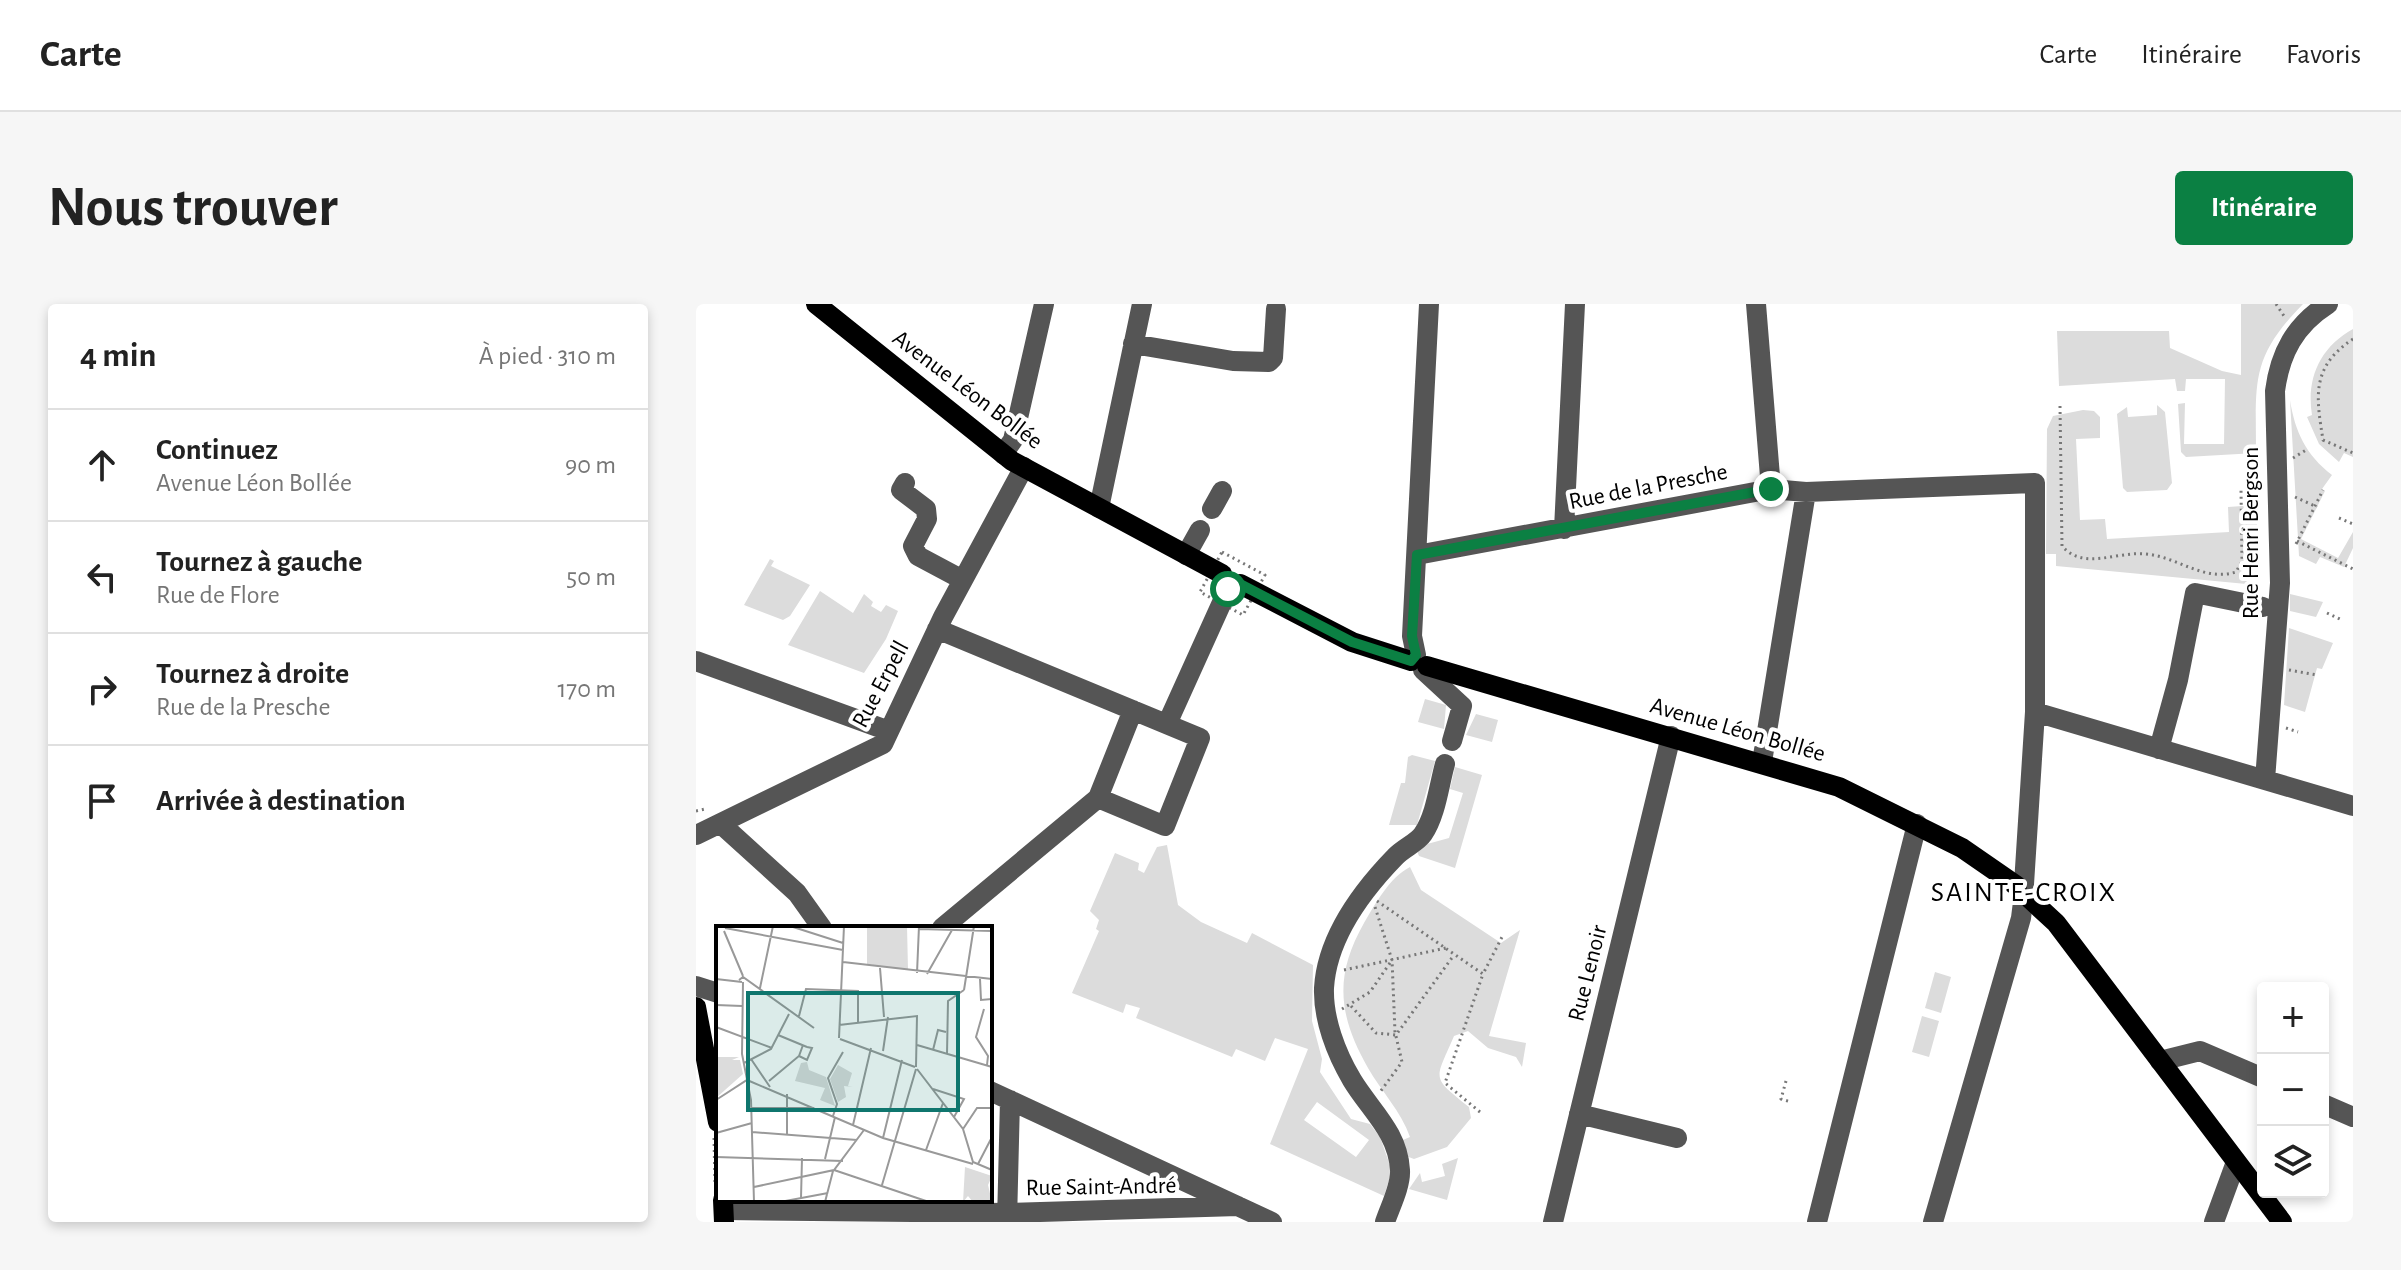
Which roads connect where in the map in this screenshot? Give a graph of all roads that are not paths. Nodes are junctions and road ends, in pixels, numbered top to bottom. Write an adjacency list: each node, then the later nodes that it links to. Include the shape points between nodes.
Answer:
1 (816, 304): 10 (main road, Avenue Léon Bollée)
2 (1044, 304): 10 (street, via 1013,440)
3 (1142, 304): 9 (street)
4 (1429, 304): 21 (street)
5 (1575, 304): 18 (street)
6 (1756, 304): 13 (street)
7 (2328, 304): 37 (street, Rue Henri Bergson, via 2288,341 2278,367 2280,583)
8 (1276, 309): 9 (street, via 1269,362)
9 (1133, 344): 16 (street)
10 (1003, 454): 11 (main road, Avenue Léon Bollée)
11 (1024, 467): 16 (main road, Avenue Léon Bollée); 22 (street, Rue Erpell)
12 (905, 483): 22 (street, via 901,490 926,509 927,519 913,546 918,556)
13 (1771, 489): 15 (street, Rue de la Presche); 18 (street, Rue de la Presche)
14 (1222, 491): 17 (street)
15 (1806, 492): 29 (street, Rue de la Presche, via 2035,483); 35 (street)
16 (1099, 508): 20 (main road, Avenue Léon Bollée)
17 (1212, 509)
18 (1564, 529): 21 (street, Rue de la Presche)
19 (1200, 530): 20 (street)
20 (1186, 555): 23 (main road, Avenue Léon Bollée)
21 (1417, 555): 26 (street)
22 (963, 580): 25 (street, Rue Erpell)
23 (1230, 582): 26 (main road, Avenue Léon Bollée, via 1352,642); 30 (street)
24 (2263, 607): 34 (street, via 2195,593)
25 (937, 629): 28 (street); 31 (street, Rue Erpell)
26 (1418, 657): 32 (main road, Avenue Léon Bollée); 33 (street, via 1462,706)
27 (696, 661): 31 (street)
28 (1133, 710): 30 (street); 38 (street)
29 (2035, 712): 34 (street); 43 (street)
30 (1167, 724): 38 (street, via 1200,738 1165,826)
31 (889, 731): 40 (street, Rue Erpell, via 883,744)
32 (1671, 736): 35 (main road, Avenue Léon Bollée); 55 (street, Rue Lenoir)
33 (1452, 741)
34 (2159, 749): 37 (street)
35 (1762, 762): 41 (main road, Avenue Léon Bollée, via 1839,787)
36 (1445, 764): 63 (street, via 1423,834 1405,846 1364,892 1332,949 1326,973 1326,1015 1352,1080 1391,1133 1401,1173)
37 (2265, 780): 39 (street)
38 (1098, 798): 45 (street)
39 (2353, 806)
40 (721, 824): 42 (street, Rue Erpell); 44 (street, via 797,893)
41 (1917, 824): 43 (main road, Avenue Léon Bollée, via 1983,861); 65 (street)
42 (696, 835)
43 (2023, 893): 49 (main road, Avenue Léon Bollée, via 2056,923); 66 (street, via 2021,918)
44 (821, 926)
45 (944, 926)
46 (696, 986): 47 (street)
47 (716, 992)
48 (696, 1007): 54 (main road)
49 (2160, 1061): 50 (street, via 2200,1051); 58 (main road, Avenue Léon Bollée)
50 (2257, 1075)
51 (992, 1092): 52 (street)
52 (1010, 1100): 59 (street); 61 (street)
53 (2329, 1107): 56 (street)
54 (716, 1112)
55 (1579, 1114): 57 (street); 64 (street, Rue Lenoir)
56 (2353, 1117)
57 (1677, 1138)
58 (2236, 1162): 67 (street); 68 (main road, Avenue Léon Bollée)
59 (1238, 1206): 61 (street, Rue Saint-André); 62 (street)
60 (722, 1207): 61 (street, Rue Saint-André)
61 (1007, 1218)
62 (1272, 1222)
63 (1385, 1222)
64 (1553, 1222)
65 (1817, 1222)
66 (1933, 1222)
67 (2214, 1222)
68 (2282, 1222)

